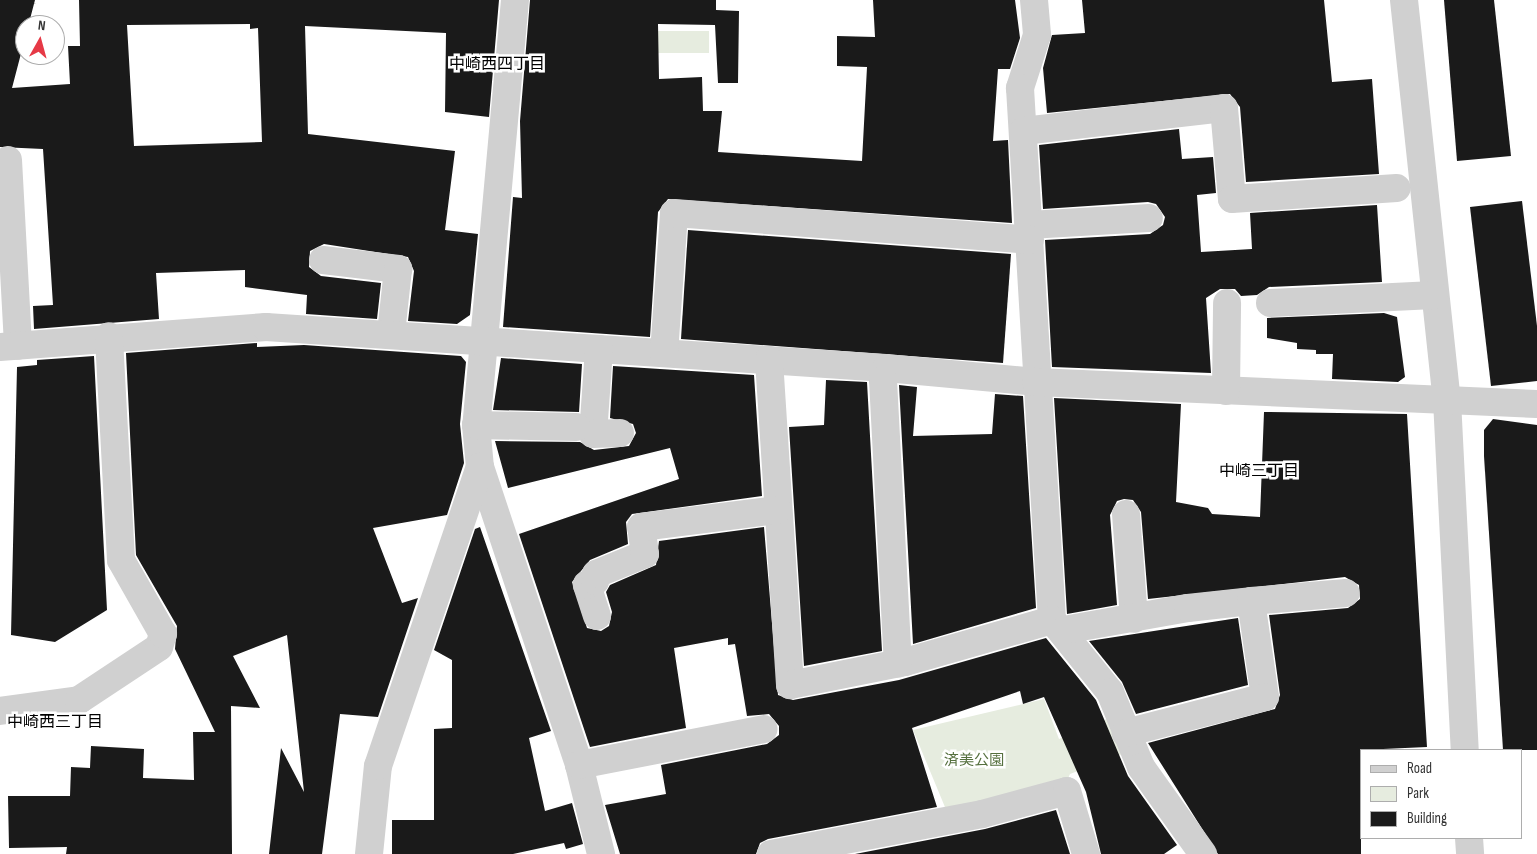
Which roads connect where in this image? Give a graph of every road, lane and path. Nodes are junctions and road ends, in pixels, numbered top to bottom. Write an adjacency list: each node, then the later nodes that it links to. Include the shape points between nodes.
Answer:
1 (515, 0): 15 (street)
2 (1034, 0): 4 (street, via 1037,35 1020,88)
3 (1404, 0): 10 (street)
4 (1023, 131): 6 (street, via 1224,108 1232,199); 8 (street)
5 (8, 160): 16 (street)
6 (1397, 188)
7 (1149, 218): 8 (street)
8 (1030, 232): 18 (street, via 674,213); 21 (street)
9 (323, 260): 13 (street, via 398,269)
10 (1434, 296): 12 (street); 23 (street)
11 (1228, 303): 22 (street)
12 (1270, 303)
13 (391, 333): 14 (street, via 266,327); 15 (street)
14 (109, 336): 16 (street); 37 (street, via 121,560 163,634 159,647 79,700)
15 (482, 342): 17 (street); 25 (street)
16 (9, 347)
17 (599, 349): 18 (street); 27 (street, via 593,434)
18 (664, 353): 19 (street)
19 (770, 360): 20 (street); 29 (street)
20 (886, 368): 21 (street); 36 (street, via 883,380)
21 (1036, 382): 22 (street); 35 (street)
22 (1226, 391): 23 (street)
23 (1446, 400): 24 (street); 40 (street)
24 (1537, 404)
25 (476, 425): 26 (street); 28 (street)
26 (576, 427)
27 (620, 433)
28 (480, 467): 41 (street); 44 (street, via 378,766)
29 (778, 510): 33 (street, via 641,527 645,554 596,574 595,581 586,585); 36 (street, via 790,685)
30 (1126, 514): 34 (street)
31 (1346, 593): 32 (street)
32 (1251, 601): 34 (street); 39 (street, via 1265,696)
33 (597, 616)
34 (1134, 619): 35 (street)
35 (1058, 625): 36 (street); 39 (street, via 1110,692)
36 (898, 664)
37 (0, 711)
38 (764, 729): 41 (street)
39 (1126, 733): 48 (street, via 1141,767)
40 (1465, 749)
41 (579, 764): 45 (street)
42 (1469, 839): 49 (street)
43 (884, 844): 46 (street); 47 (street, via 1067,791)
44 (369, 854)
45 (601, 854)
46 (772, 854)
47 (1086, 854)
48 (1203, 854)
49 (1470, 854)

